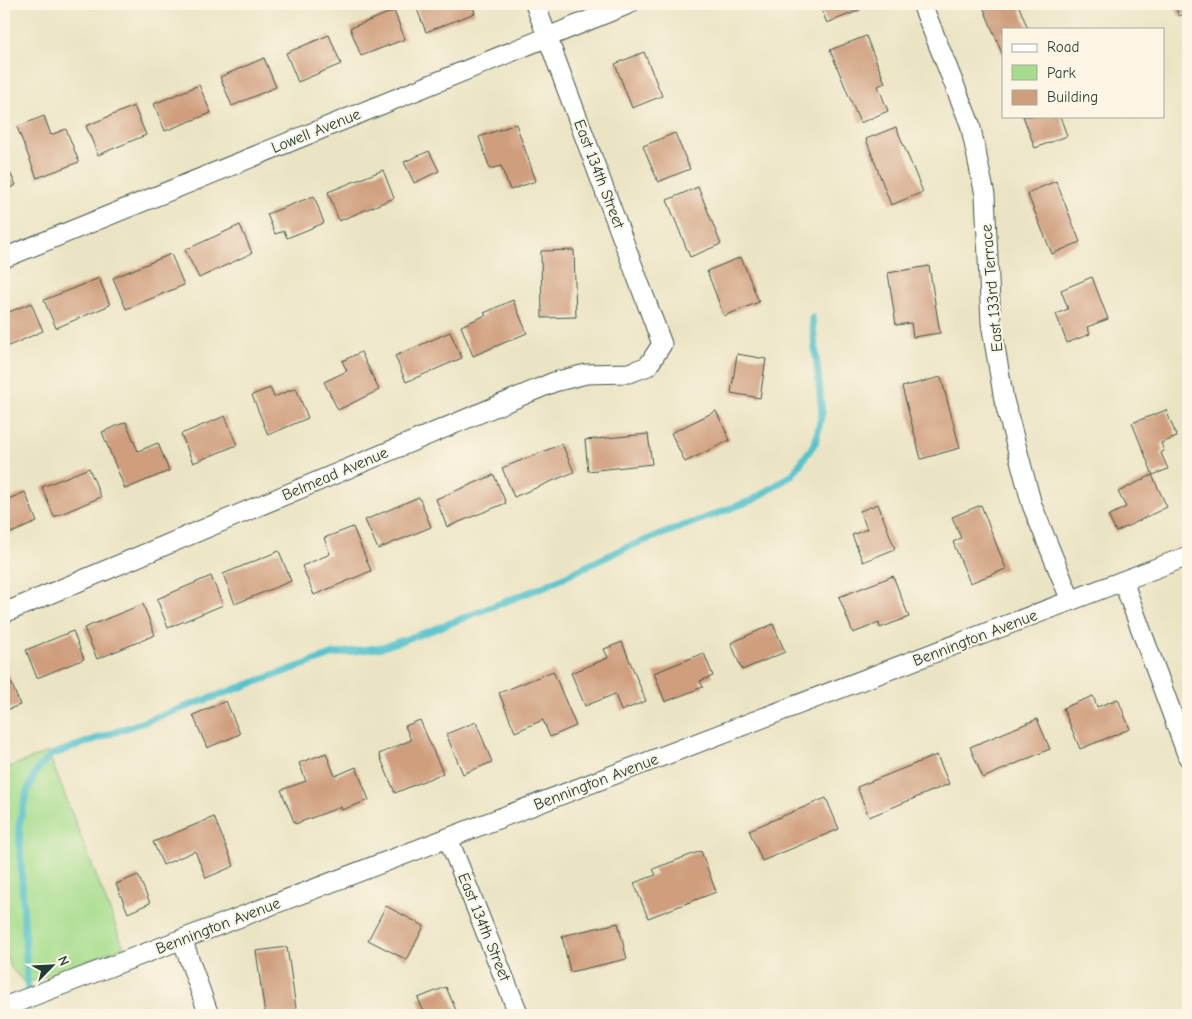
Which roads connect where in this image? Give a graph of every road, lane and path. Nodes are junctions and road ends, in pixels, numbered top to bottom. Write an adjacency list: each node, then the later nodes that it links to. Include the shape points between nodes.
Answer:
1 (535, 4): 4 (street, East 134th Street)
2 (629, 4): 4 (street, Lowell Avenue)
3 (922, 4): 9 (street, East 133rd Terrace, via 970,124 985,195 991,323 1004,400 1032,505)
4 (547, 37): 5 (street, Lowell Avenue); 6 (street, East 134th Street)
5 (4, 258)
6 (662, 344): 10 (street, Belmead Avenue, via 648,366 629,373 586,374 554,382)
7 (1188, 556): 8 (street, Bennington Avenue)
8 (1123, 581): 9 (street, Bennington Avenue); 11 (street)
9 (1071, 601): 12 (street, Bennington Avenue)
10 (4, 613)
11 (1188, 757)
12 (448, 838): 13 (street, Bennington Avenue); 16 (street, East 134th Street)
13 (182, 939): 14 (street, Bennington Avenue); 15 (street)
14 (5, 1002)
15 (209, 1015)
16 (519, 1015)

